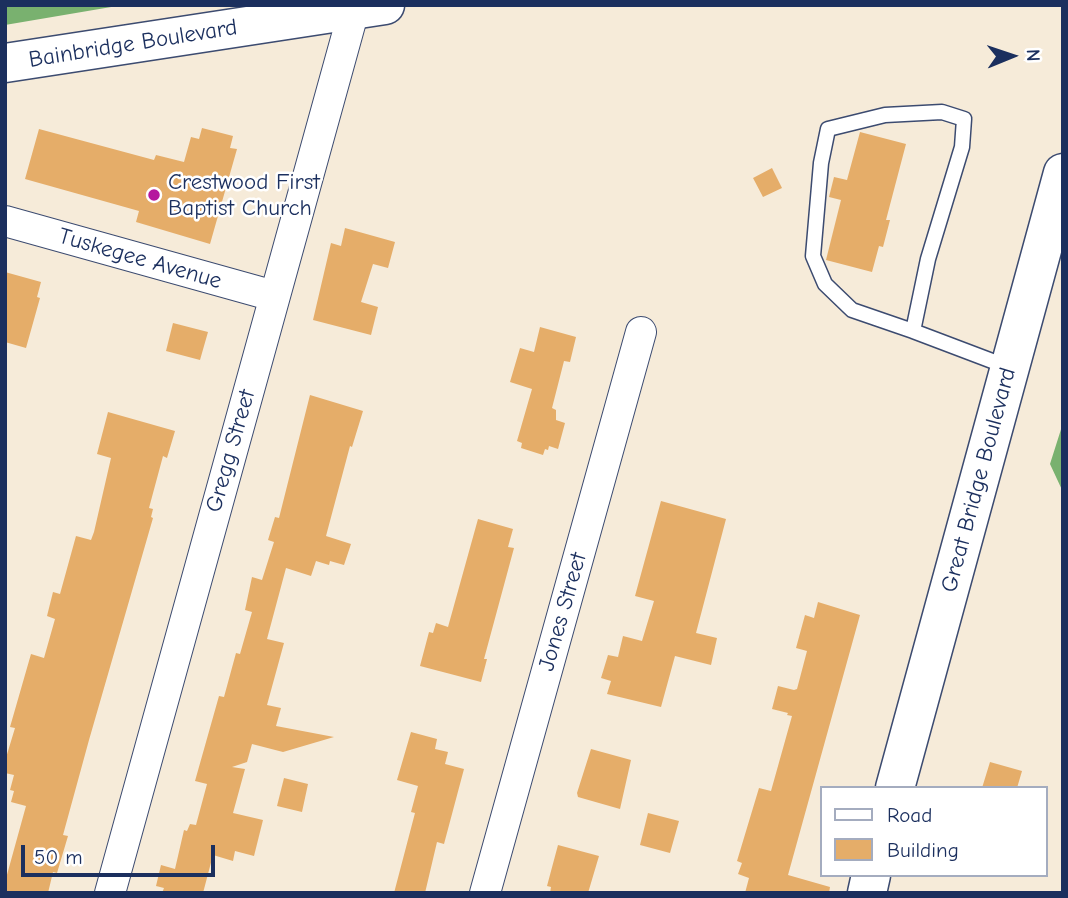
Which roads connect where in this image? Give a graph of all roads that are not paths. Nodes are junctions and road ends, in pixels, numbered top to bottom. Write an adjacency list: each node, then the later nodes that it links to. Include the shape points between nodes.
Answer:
1 (369, 7): 2 (main road, Bainbridge Boulevard); 5 (street, Gregg Street)
2 (5, 63)
3 (1063, 173): 8 (main road, Great Bridge Boulevard)
4 (5, 221): 5 (street, Tuskegee Avenue)
5 (274, 296): 10 (street, Gregg Street)
6 (913, 331): 6 (lane, via 928,259 962,147 964,119 942,112 885,115 828,129 821,163 813,256 825,284 852,310); 8 (lane)
7 (641, 332): 11 (street, Jones Street)
8 (1010, 368): 9 (main road, Great Bridge Boulevard)
9 (896, 786)
10 (110, 893)
11 (485, 893)

